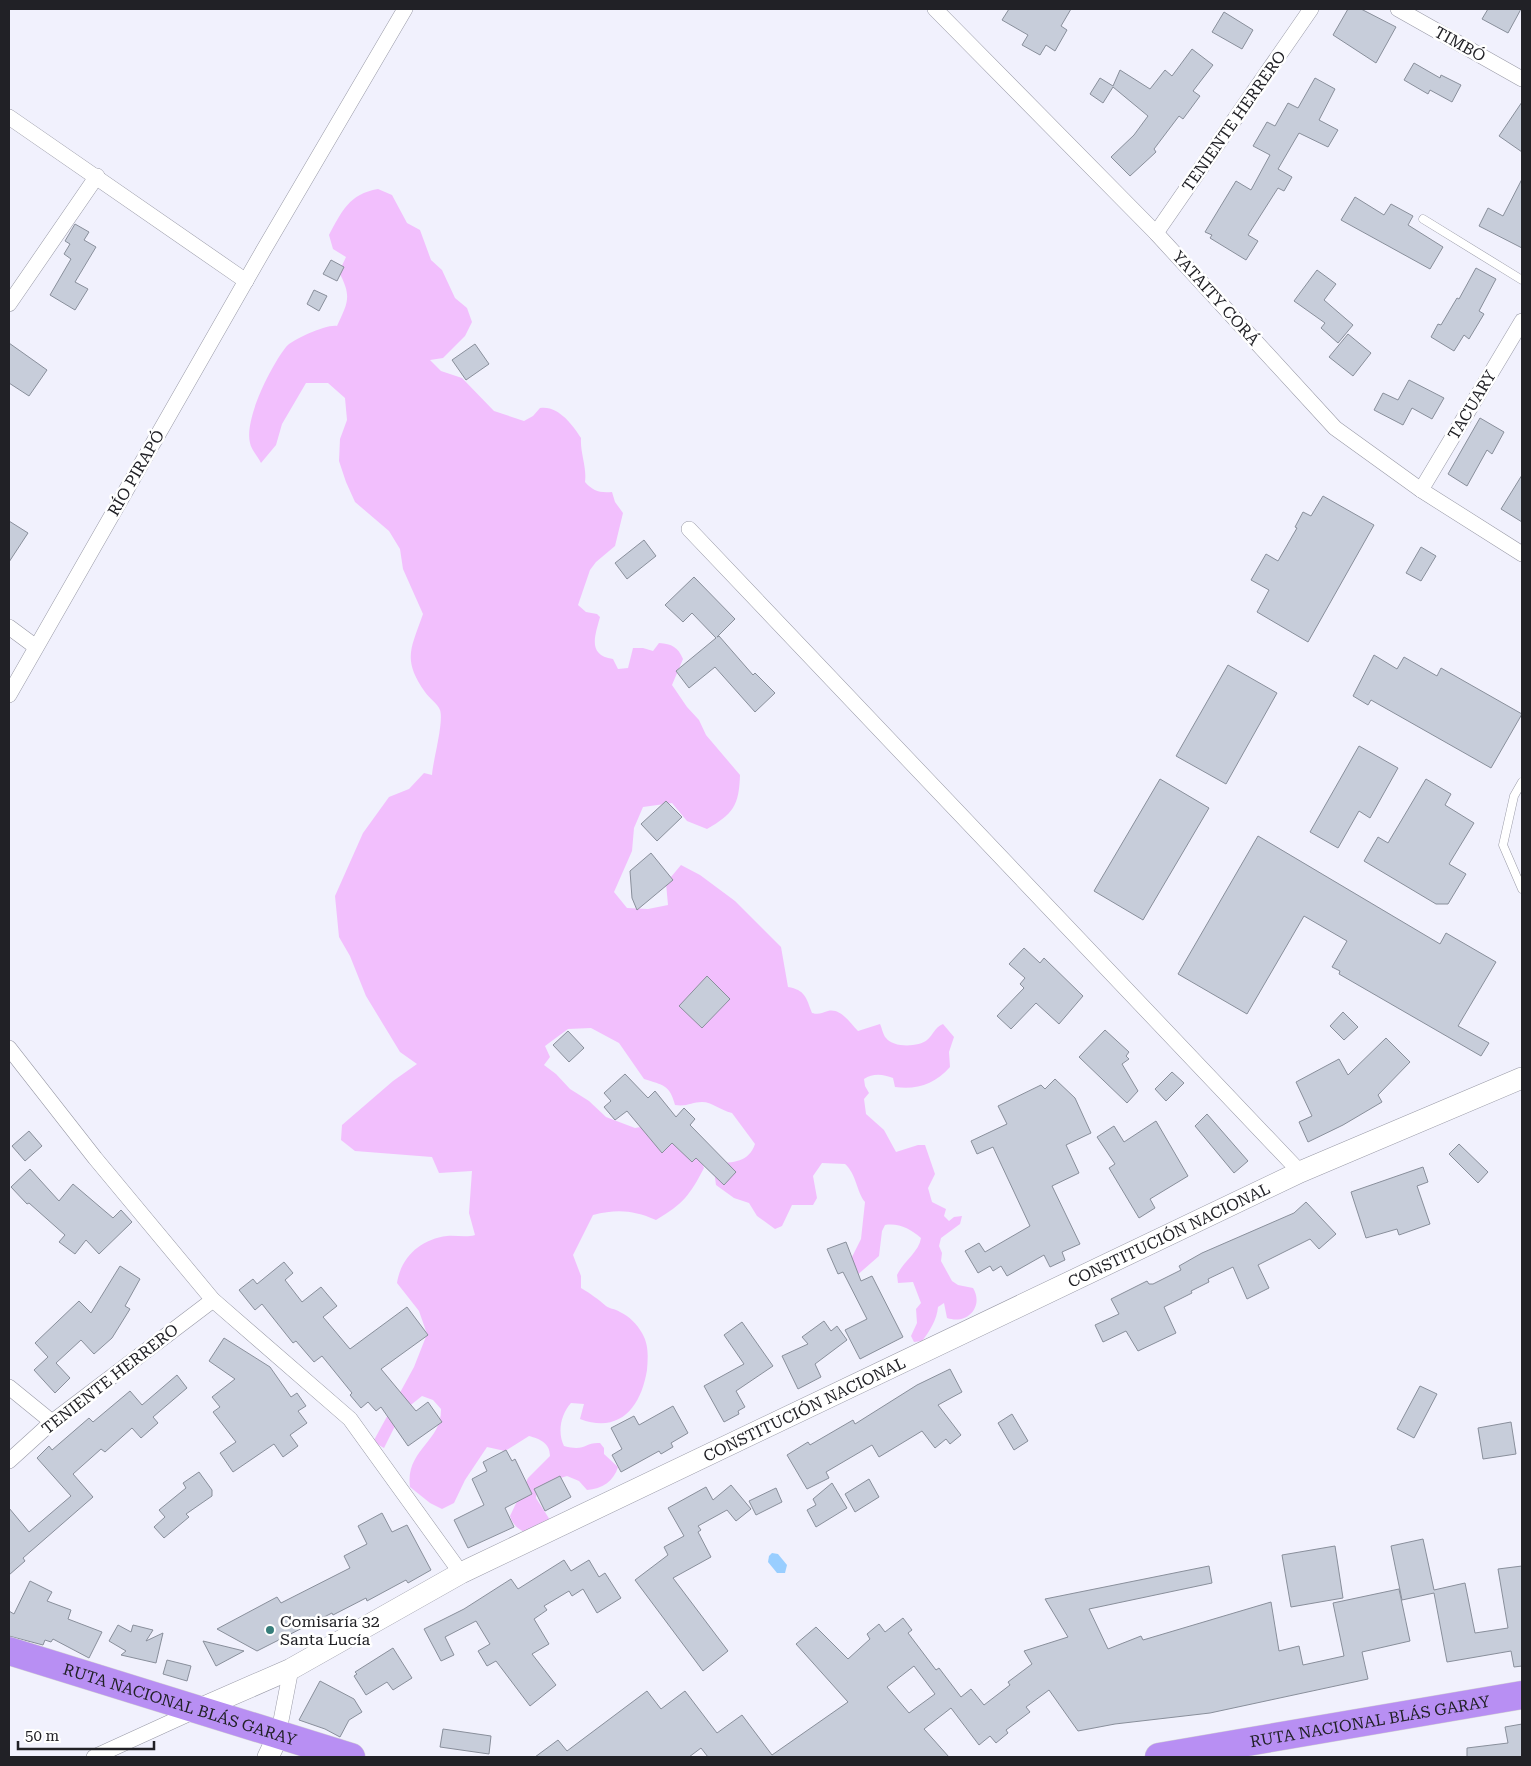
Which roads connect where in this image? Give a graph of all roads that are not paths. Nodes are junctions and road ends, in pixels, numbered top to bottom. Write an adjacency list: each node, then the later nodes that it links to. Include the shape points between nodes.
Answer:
1 (405, 9): 11 (street, RÍO PIRAPÓ)
2 (935, 9): 9 (street, YATAITY CORÁ)
3 (1311, 9): 9 (street, TENIENTE HERRERO)
4 (1398, 9): 5 (street, TIMBÓ)
5 (1522, 78)
6 (9, 117): 7 (street)
7 (96, 176): 11 (street); 12 (street)
8 (1423, 220): 10 (lane)
9 (1156, 233): 14 (street, YATAITY CORÁ, via 1335,428)
10 (1522, 280)
11 (246, 281): 18 (street, RÍO PIRAPÓ)
12 (9, 304)
13 (1522, 321): 14 (street, TACUARY)
14 (1421, 490): 16 (street, YATAITY CORÁ)
15 (689, 529): 24 (street)
16 (1522, 554)
17 (9, 627): 18 (street)
18 (36, 647): 19 (street, RÍO PIRAPÓ)
19 (9, 695)
20 (1522, 782): 21 (lane, via 1514,796 1503,845)
21 (1522, 889)
22 (9, 1048): 25 (street)
23 (1522, 1078): 24 (street, CONSTITUCIÓN NACIONAL)
24 (1300, 1172): 29 (street, CONSTITUCIÓN NACIONAL)
25 (213, 1300): 27 (street, TENIENTE HERRERO); 29 (street, via 350,1419)
26 (9, 1387): 27 (street)
27 (52, 1422): 28 (street, TENIENTE HERRERO)
28 (9, 1461)
29 (461, 1573): 31 (street, CONSTITUCIÓN NACIONAL)
30 (9, 1651): 33 (highway, RUTA NACIONAL BLÁS GARAY)
31 (291, 1669): 33 (street, CONSTITUCIÓN NACIONAL); 34 (street)
32 (1522, 1695): 37 (highway, RUTA NACIONAL BLÁS GARAY)
33 (197, 1710): 34 (highway, RUTA NACIONAL BLÁS GARAY); 35 (street, CONSTITUCIÓN NACIONAL)
34 (273, 1747): 36 (highway, RUTA NACIONAL BLÁS GARAY)
35 (94, 1757)
36 (351, 1757)
37 (1159, 1757)

